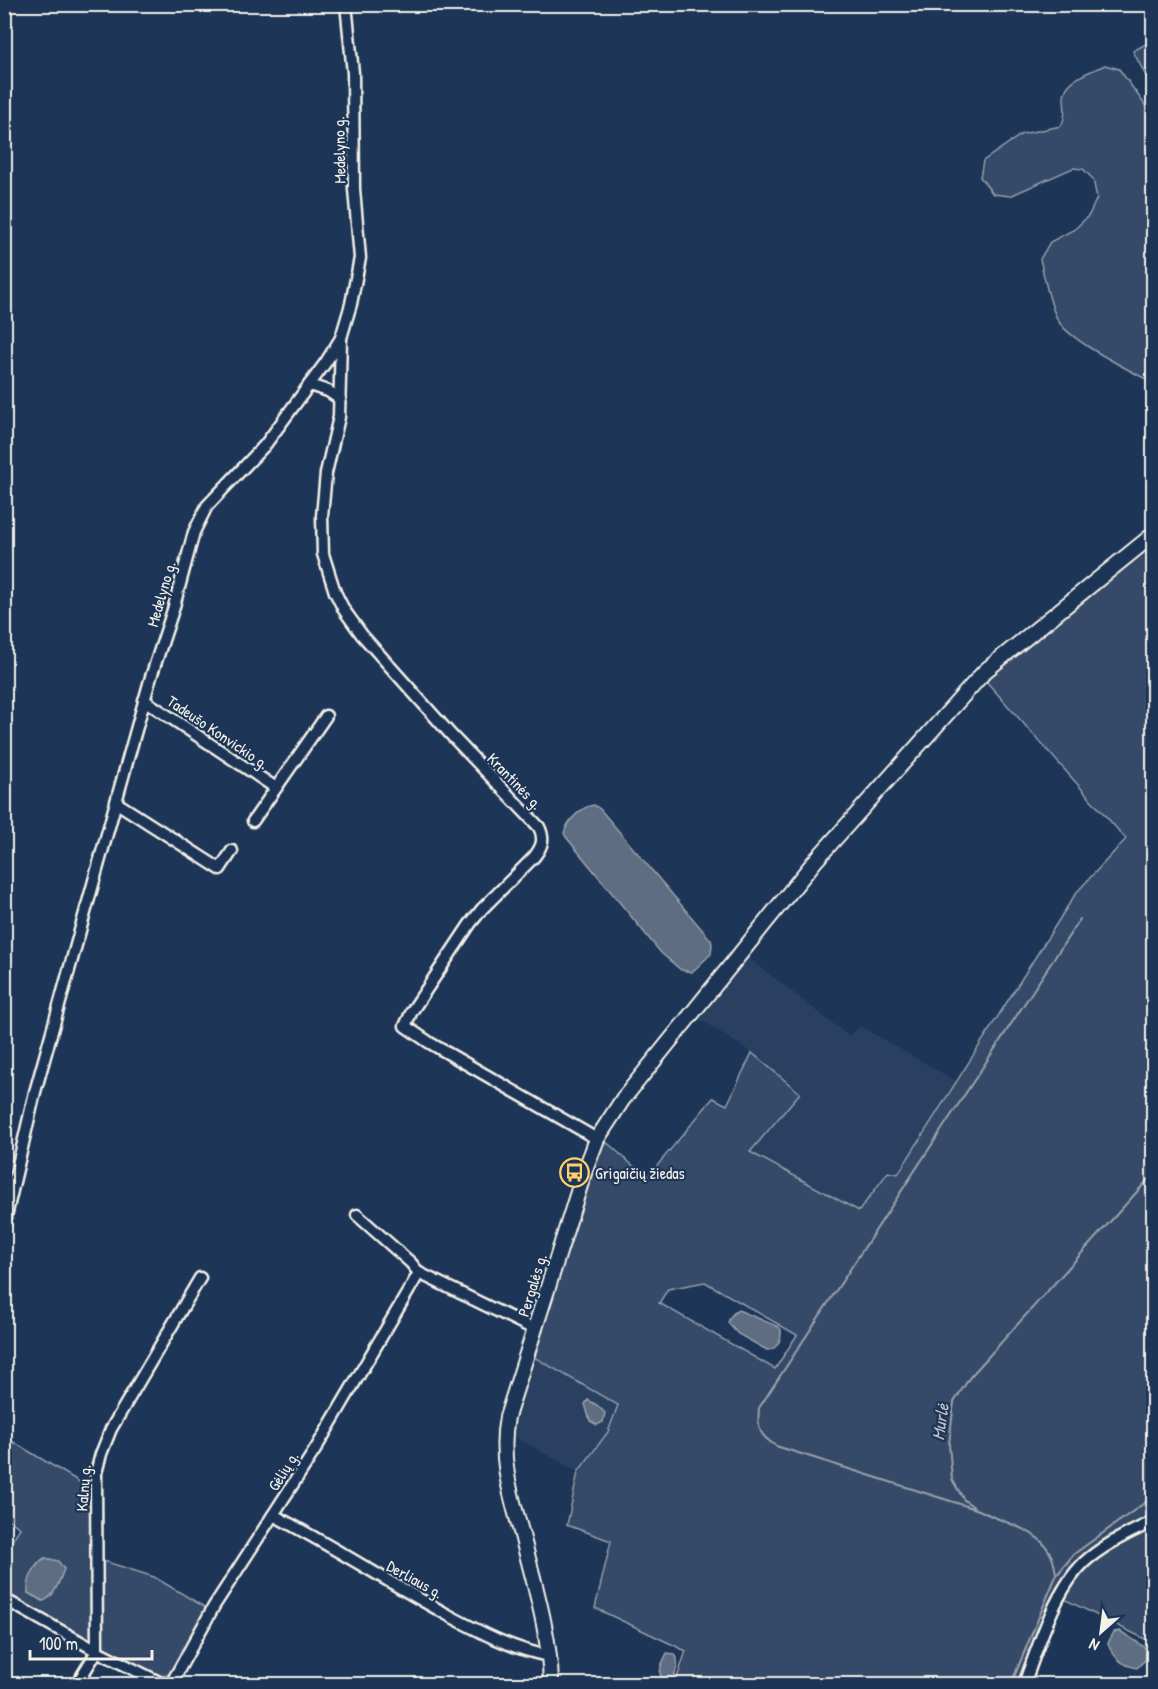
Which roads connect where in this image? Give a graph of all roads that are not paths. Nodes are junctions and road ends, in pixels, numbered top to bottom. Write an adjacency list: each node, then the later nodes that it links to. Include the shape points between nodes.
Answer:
1 (346, 4): 2 (street, Medelyno g., via 360,258)
2 (341, 338): 3 (street, Medelyno g.); 4 (street, Krantinės g.)
3 (309, 385): 4 (street, via 328,390); 6 (street, Medelyno g., via 265,445 207,506 194,532)
4 (340, 399): 12 (street, Krantinės g., via 322,516 323,554 335,592 362,635 539,827 543,837 534,857 470,924 411,1011 405,1026)
5 (1154, 534): 12 (main road, Pergalės g., via 985,671 815,861 623,1099)
6 (144, 700): 8 (street, Tadeušo Konvickio g.); 9 (street, Medelyno g.)
7 (326, 716): 8 (street, Tadeušo Konvickio g.)
8 (276, 788): 10 (street, Tadeušo Konvickio g.)
9 (117, 803): 11 (street, via 220,869); 14 (street, Medelyno g., via 35,1092)
10 (253, 821)
11 (232, 851)
12 (597, 1139): 17 (main road, Pergalės g.)
13 (357, 1215): 15 (street)
14 (4, 1225)
15 (419, 1273): 17 (street); 18 (street, Gėlių g.)
16 (200, 1278): 21 (street, Kalnų g., via 100,1454 96,1485)
17 (536, 1330): 22 (main road, Pergalės g., via 507,1417 504,1462)
18 (273, 1515): 22 (street, Derliaus g., via 472,1628 515,1648); 25 (street, Gėlių g., via 214,1606)
19 (1154, 1521): 27 (street, via 1116,1539 1087,1559 1068,1583 1051,1616)
20 (4, 1599): 21 (street)
21 (97, 1651): 23 (street); 24 (street)
22 (549, 1656): 26 (main road, Pergalės g.)
23 (76, 1684)
24 (163, 1684)
25 (171, 1684)
26 (551, 1684)
27 (1024, 1684)

